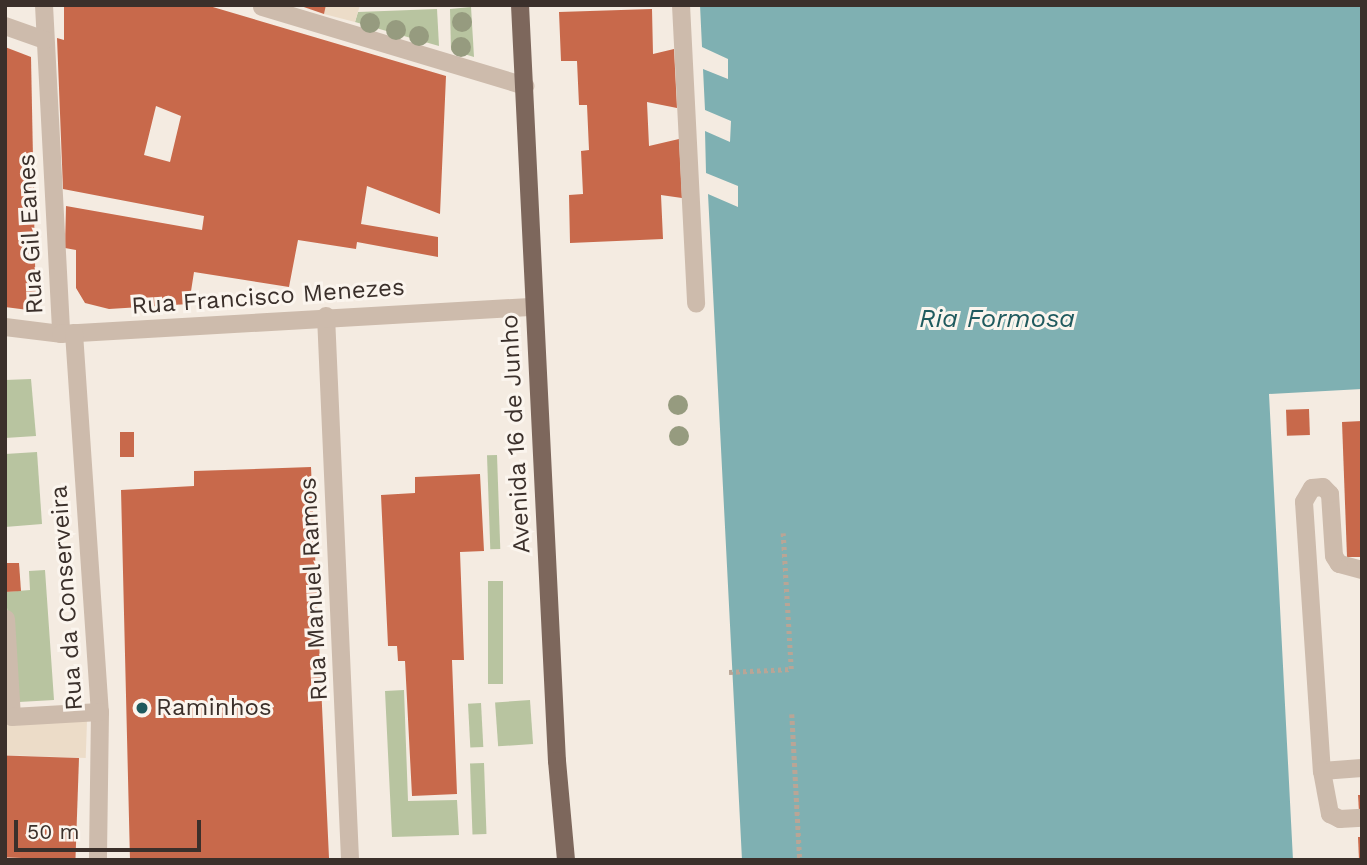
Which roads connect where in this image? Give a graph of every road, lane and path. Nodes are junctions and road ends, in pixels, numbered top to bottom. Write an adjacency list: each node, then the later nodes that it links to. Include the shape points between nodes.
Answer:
1 (44, 5): 6 (street, Rua Gil Eanes)
2 (520, 5): 7 (main road, Avenida 16 de Junho)
3 (681, 5): 8 (street)
4 (262, 8): 7 (street)
5 (5, 26): 6 (street)
6 (45, 40): 12 (street, Rua Gil Eanes)
7 (525, 86): 9 (main road, Avenida 16 de Junho)
8 (696, 304)
9 (534, 307): 10 (street, Rua Francisco Menezes); 24 (main road, Avenida 16 de Junho)
10 (326, 316): 12 (street, Rua Francisco Menezes); 23 (street, Rua Manuel Ramos)
11 (5, 327): 12 (street, Rua Francisco Menezes)
12 (68, 334): 17 (street, Rua da Conserveira)
13 (783, 533): 16 (path, via 791,669)
14 (1362, 570): 20 (street, via 1339,564 1334,556 1330,494 1323,487 1312,488 1304,502)
15 (6, 619): 17 (street, via 12,717)
16 (729, 672)
17 (100, 712): 22 (street, Rua da Conserveira)
18 (792, 714): 25 (path)
19 (1362, 768): 20 (street)
20 (1322, 771): 21 (street, via 1330,814 1340,819)
21 (1362, 818)
22 (98, 860)
23 (350, 860)
24 (566, 860)
25 (800, 860)

